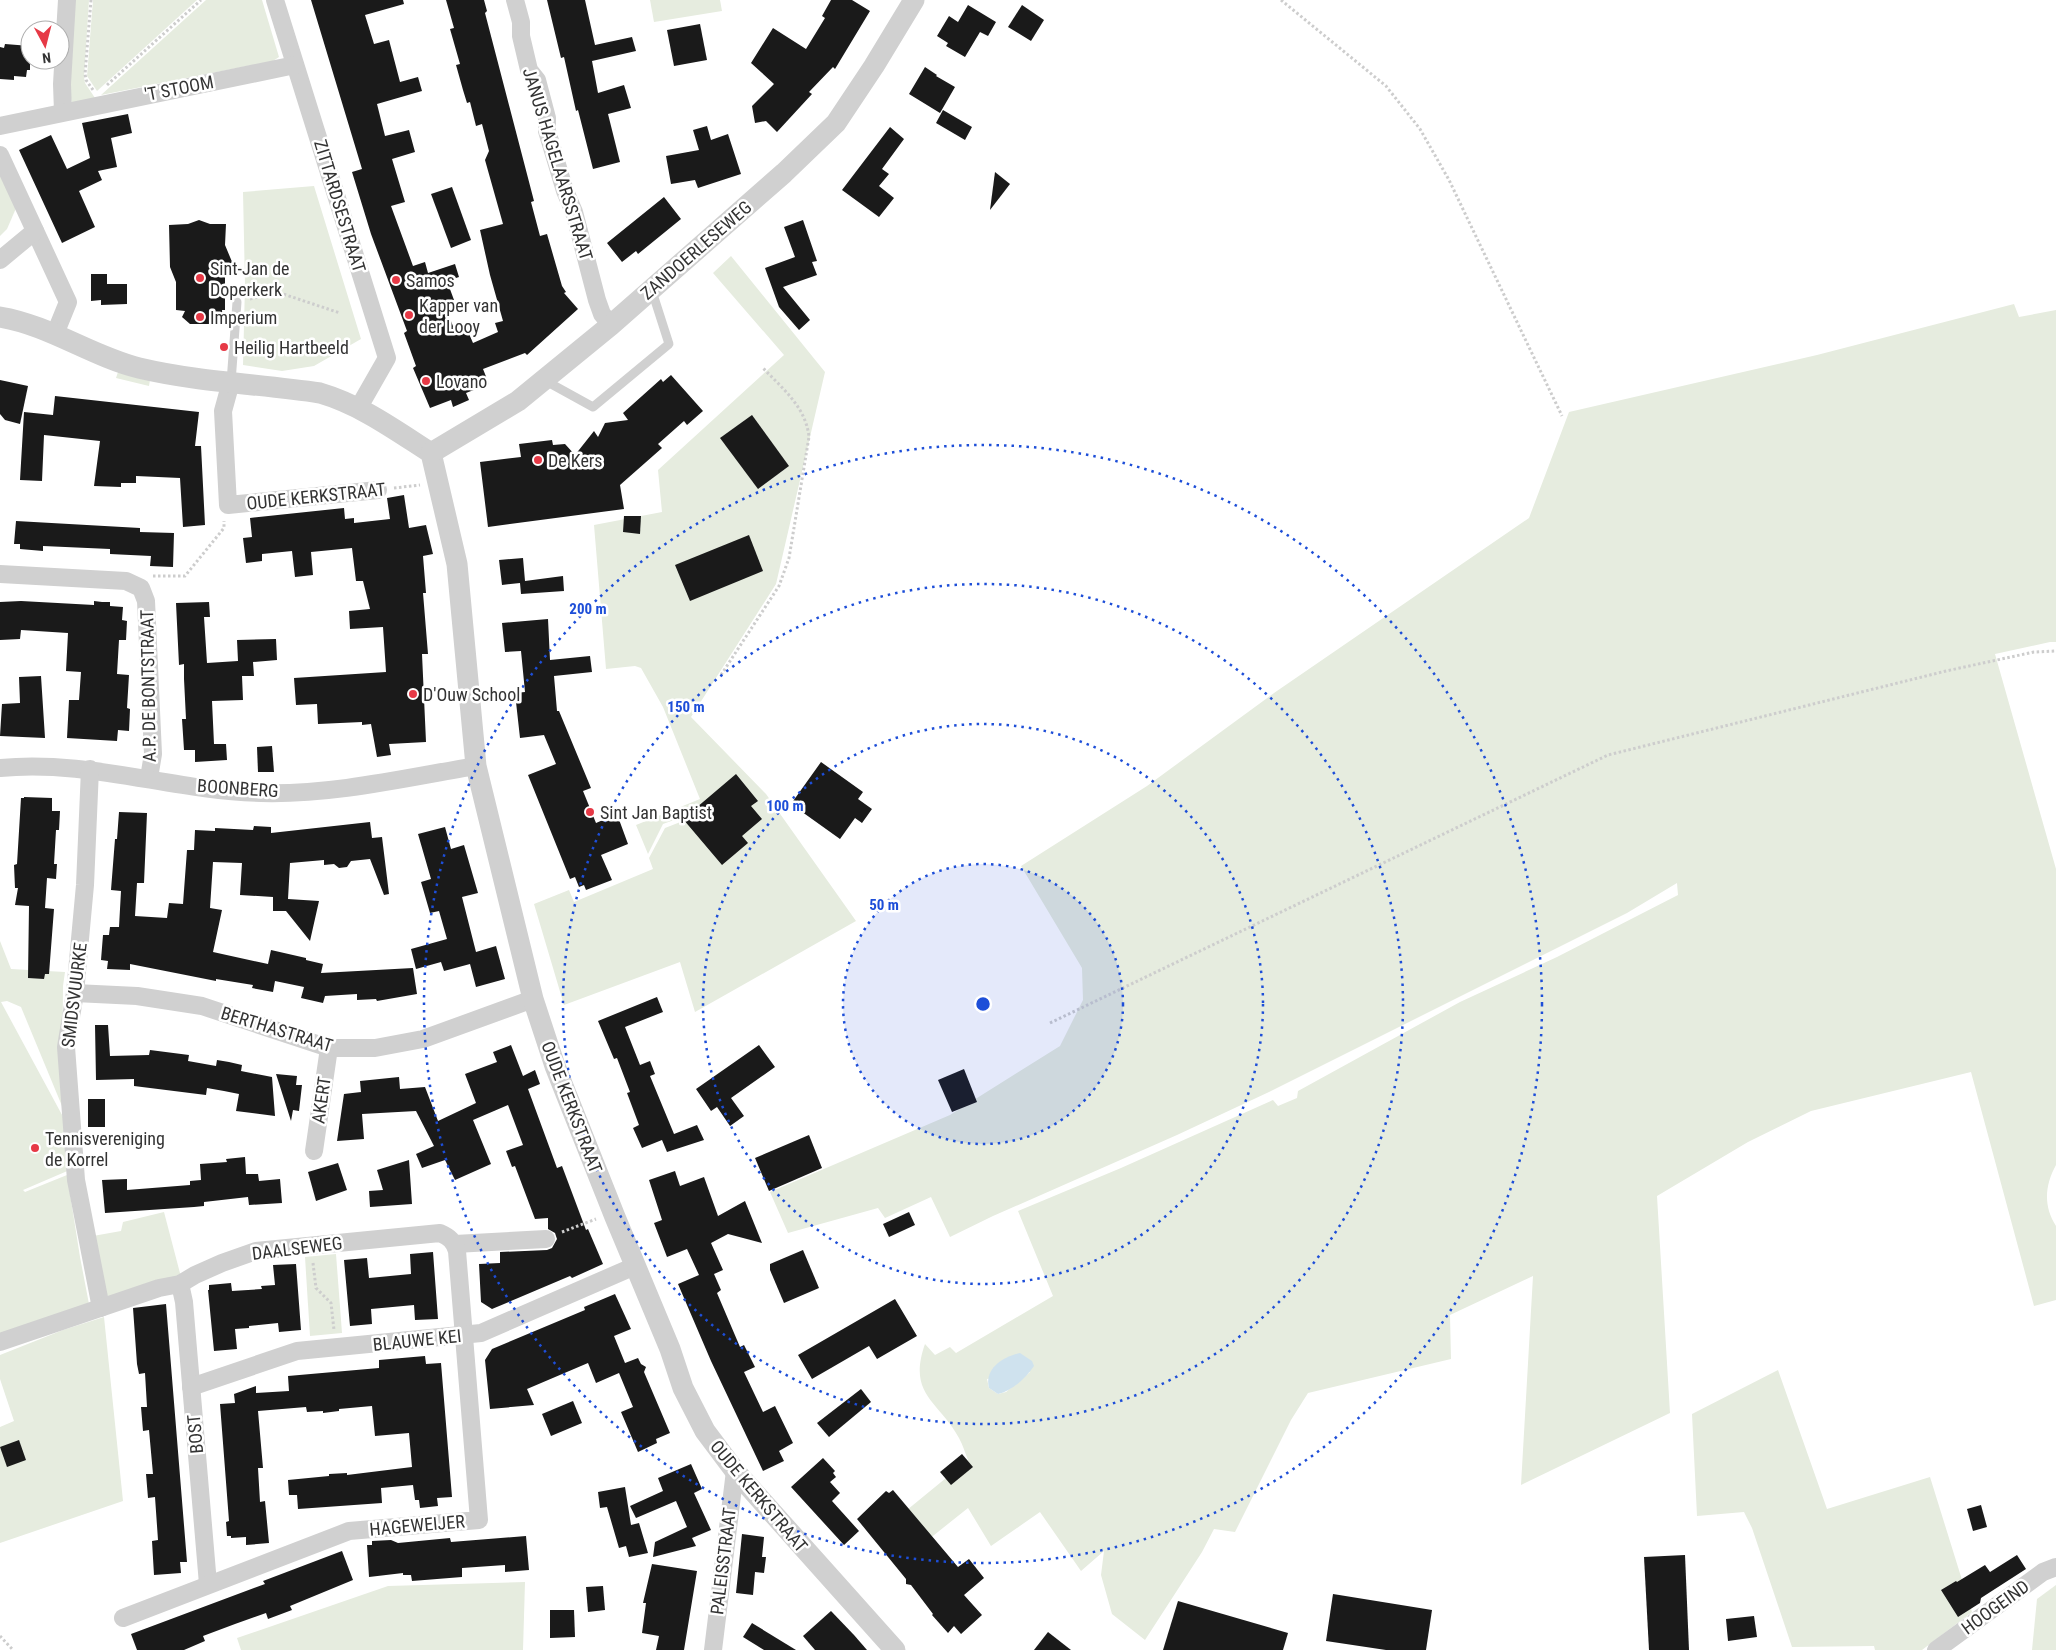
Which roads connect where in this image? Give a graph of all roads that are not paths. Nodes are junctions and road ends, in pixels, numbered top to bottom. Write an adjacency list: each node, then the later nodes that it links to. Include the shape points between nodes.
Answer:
1 (67, 0): 6 (street)
2 (275, 0): 5 (street, ZITTARDSESTRAAT)
3 (515, 0): 14 (street, JANUS HAGELAARSSTRAAT, via 530,70 537,80 547,118 547,131 574,212 597,300)
4 (914, 0): 11 (street, ZANDOERLESEWEG, via 836,123 784,173)
5 (295, 65): 6 (street, 'T STOOM, via 98,99); 18 (street, ZITTARDSESTRAAT, via 387,358)
6 (62, 112): 7 (street, 'T STOOM)
7 (0, 126)
8 (0, 155): 9 (street)
9 (35, 230): 10 (street); 15 (street, via 68,302)
10 (0, 260)
11 (652, 288): 14 (street, ZANDOERLESEWEG); 16 (lane, via 669,344 593,407)
12 (237, 302): 17 (lane)
13 (0, 317): 15 (street)
14 (611, 325): 16 (street, ZANDOERLESEWEG)
15 (55, 334): 17 (street, via 138,368)
16 (544, 380): 19 (street, ZANDOERLESEWEG, via 518,401)
17 (231, 382): 18 (street, via 320,393); 20 (street, OUDE KERKSTRAAT, via 223,411 228,505)
18 (358, 407): 19 (street)
19 (431, 452): 22 (street, OUDE KERKSTRAAT, via 457,564)
20 (378, 490)
21 (0, 574): 25 (street, A.P. DE BONTSTRAAT, via 126,581 141,588 146,601 153,754)
22 (476, 766): 25 (street, BOONBERG, via 328,791 260,793); 27 (street, OUDE KERKSTRAAT)
23 (0, 768): 24 (street, BOONBERG, via 26,765)
24 (90, 769): 25 (street, BOONBERG); 26 (street, SMIDSVUURKE)
25 (149, 778)
26 (76, 993): 28 (street, BERTHASTRAAT, via 137,996 202,1006); 34 (street, SMIDSVUURKE, via 66,1056 76,1180)
27 (533, 999): 28 (street, BERTHASTRAAT, via 423,1039 375,1048); 32 (street, OUDE KERKSTRAAT, via 555,1066)
28 (329, 1048): 29 (street, AKERT)
29 (314, 1151)
30 (546, 1239): 31 (street, DAALSEWEG)
31 (455, 1244): 33 (street, DAALSEWEG, via 440,1233 256,1251 222,1263); 35 (street, HAGEWEIJER)
32 (635, 1266): 35 (street, BLAUWE KEI, via 481,1333); 38 (street, OUDE KERKSTRAAT, via 683,1388 711,1440)
33 (180, 1284): 34 (street, DAALSEWEG); 37 (street, BOST)
34 (101, 1308): 36 (street, DAALSEWEG)
35 (465, 1335): 37 (street, BLAUWE KEI, via 297,1351); 40 (street, HAGEWEIJER, via 479,1520 349,1530)
36 (0, 1342)
37 (191, 1387): 40 (street, BOST)
38 (735, 1471): 42 (street, PALEISSTRAAT); 43 (street, OUDE KERKSTRAAT)
39 (2056, 1567): 44 (street, HOOGEIND, via 2043,1572)
40 (208, 1584): 41 (street, HAGEWEIJER)
41 (123, 1618)
42 (713, 1650)
43 (895, 1650)
44 (1936, 1650)

